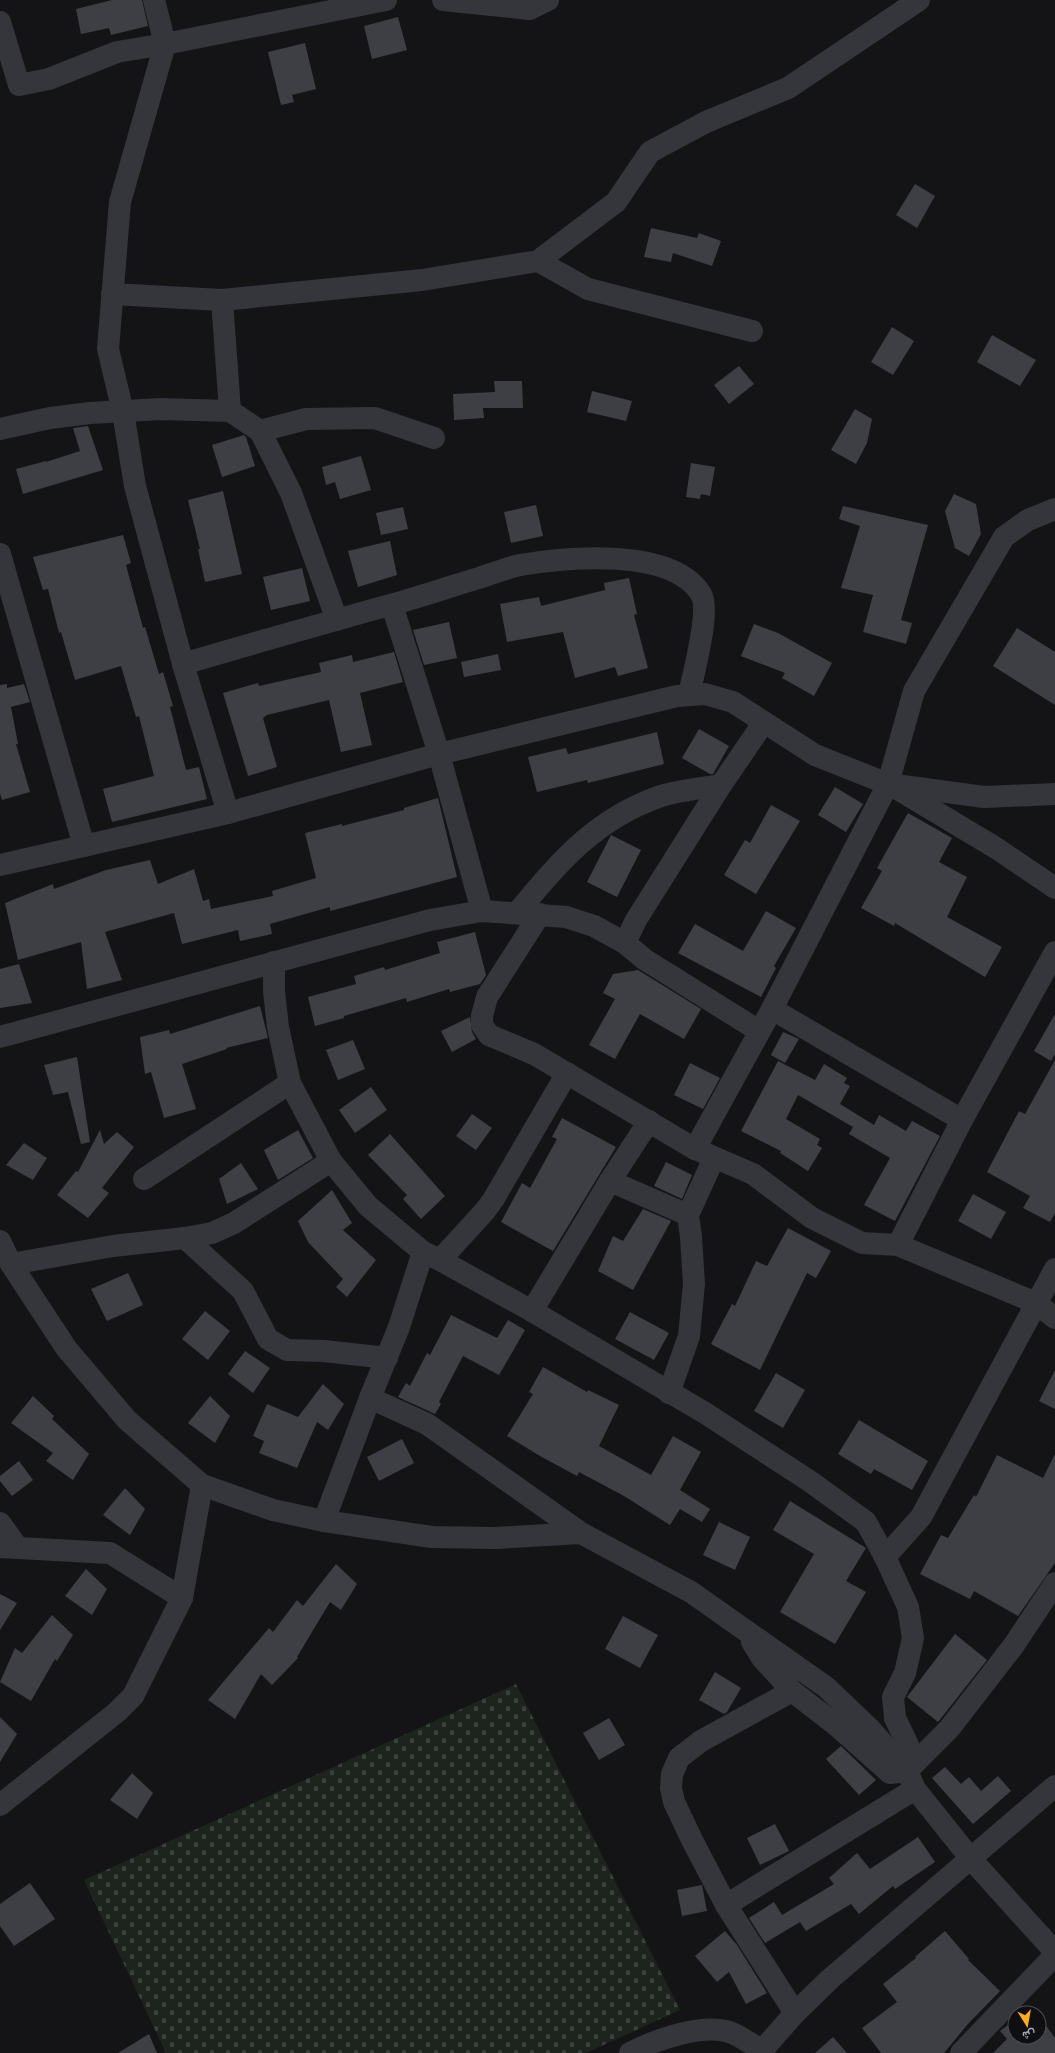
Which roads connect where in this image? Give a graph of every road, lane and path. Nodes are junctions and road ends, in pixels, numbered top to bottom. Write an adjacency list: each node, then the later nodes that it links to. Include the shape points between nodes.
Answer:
1 (154, 0): 7 (street)
2 (386, 0): 7 (street)
3 (443, 0): 4 (street, via 530,9)
4 (548, 0)
5 (919, 0): 8 (street, via 788,88 706,122 650,152 616,202)
6 (0, 22): 7 (street, via 19,85 49,79 118,52)
7 (165, 44): 9 (street, via 120,202)
8 (538, 261): 10 (street, via 422,280); 11 (street, via 588,289)
9 (112, 294): 10 (street); 13 (street, via 108,349)
10 (222, 300): 12 (street)
11 (752, 331)
12 (230, 411): 13 (street, via 160,409); 15 (street)
13 (123, 412): 14 (street, via 90,412); 21 (street, via 135,486)
14 (0, 429)
15 (260, 431): 16 (street, via 306,419 375,418); 20 (street, via 291,493)
16 (434, 438)
17 (1055, 509): 25 (street, via 1028,520 1004,537 914,691)
18 (0, 554): 29 (street)
19 (392, 605): 20 (street); 22 (street, via 518,566 573,559 620,558 655,564 689,580 701,594 705,607); 24 (street)
20 (337, 620): 21 (street)
21 (183, 664): 28 (street)
22 (689, 695): 23 (street, via 705,694 733,702); 24 (street)
23 (764, 722): 25 (street, via 815,755); 26 (street)
24 (439, 754): 28 (street); 32 (street)
25 (888, 784): 27 (street, via 984,797); 31 (street, via 996,848); 38 (street)
26 (721, 785): 33 (street, via 663,796 630,809 592,833 574,849 551,871); 35 (street, via 636,920)
27 (1055, 794)
28 (228, 813): 29 (street)
29 (84, 846): 30 (street)
30 (0, 864)
31 (1055, 888)
32 (482, 911): 33 (street); 37 (street, via 430,920)
33 (518, 913): 34 (street)
34 (540, 914): 35 (street, via 566,917 594,926); 41 (street, via 487,997 482,1025 489,1035 534,1054)
35 (625, 943): 39 (street, via 644,959)
36 (1055, 952): 43 (street)
37 (274, 962): 40 (street); 42 (street, via 277,1019)
38 (772, 1009): 39 (street); 43 (street)
39 (759, 1031): 45 (street)
40 (0, 1037)
41 (567, 1073): 44 (street); 53 (street, via 489,1206)
42 (290, 1083): 46 (street); 47 (street)
43 (962, 1120): 52 (street)
44 (649, 1121): 45 (street); 48 (street)
45 (704, 1154): 49 (street); 52 (street, via 753,1174 812,1218 862,1242)
46 (331, 1161): 50 (street, via 234,1223 212,1233); 53 (street, via 368,1206)
47 (144, 1179)
48 (610, 1181): 49 (street); 57 (street)
49 (688, 1214): 60 (street, via 694,1284 689,1336)
50 (185, 1238): 54 (street, via 113,1246); 59 (street, via 243,1291 268,1338 287,1350)
51 (0, 1241): 54 (street)
52 (898, 1245): 56 (street)
53 (431, 1256): 57 (street); 59 (street)
54 (11, 1264): 62 (street, via 66,1348 127,1420)
55 (1055, 1269): 56 (street)
56 (1036, 1303): 58 (street); 67 (street, via 921,1518)
57 (532, 1311): 60 (street)
58 (1055, 1318)
59 (387, 1358): 61 (street)
60 (669, 1393): 67 (street, via 705,1413 811,1482 866,1522)
61 (370, 1398): 63 (street); 65 (street, via 428,1424)
62 (202, 1485): 63 (street, via 273,1510); 69 (street)
63 (324, 1520): 65 (street, via 432,1537 496,1538)
64 (0, 1523): 66 (street)
65 (581, 1533): 70 (street, via 691,1592)
66 (9, 1547): 69 (street, via 110,1553)
67 (885, 1557): 72 (street, via 908,1607 913,1638 904,1673 893,1697 895,1718 908,1745)
68 (1055, 1583): 72 (street, via 1014,1645)
69 (182, 1598): 74 (street, via 133,1696 117,1712)
70 (742, 1628): 71 (street, via 762,1658); 72 (street, via 826,1686 870,1729)
71 (792, 1692): 72 (street, via 836,1725 890,1773); 76 (street, via 701,1741 679,1758 672,1774 674,1802)
72 (911, 1780): 75 (street); 76 (street)
73 (1055, 1786): 75 (street)
74 (0, 1805)
75 (971, 1859): 77 (street); 79 (street, via 830,1979)
76 (726, 1905): 79 (street)
77 (1055, 1952)
78 (1055, 1955): 82 (street)
79 (795, 2013): 80 (street)
80 (761, 2052): 81 (street, via 731,2033 712,2031 688,2032 662,2038)
81 (630, 2053)
82 (961, 2053)

